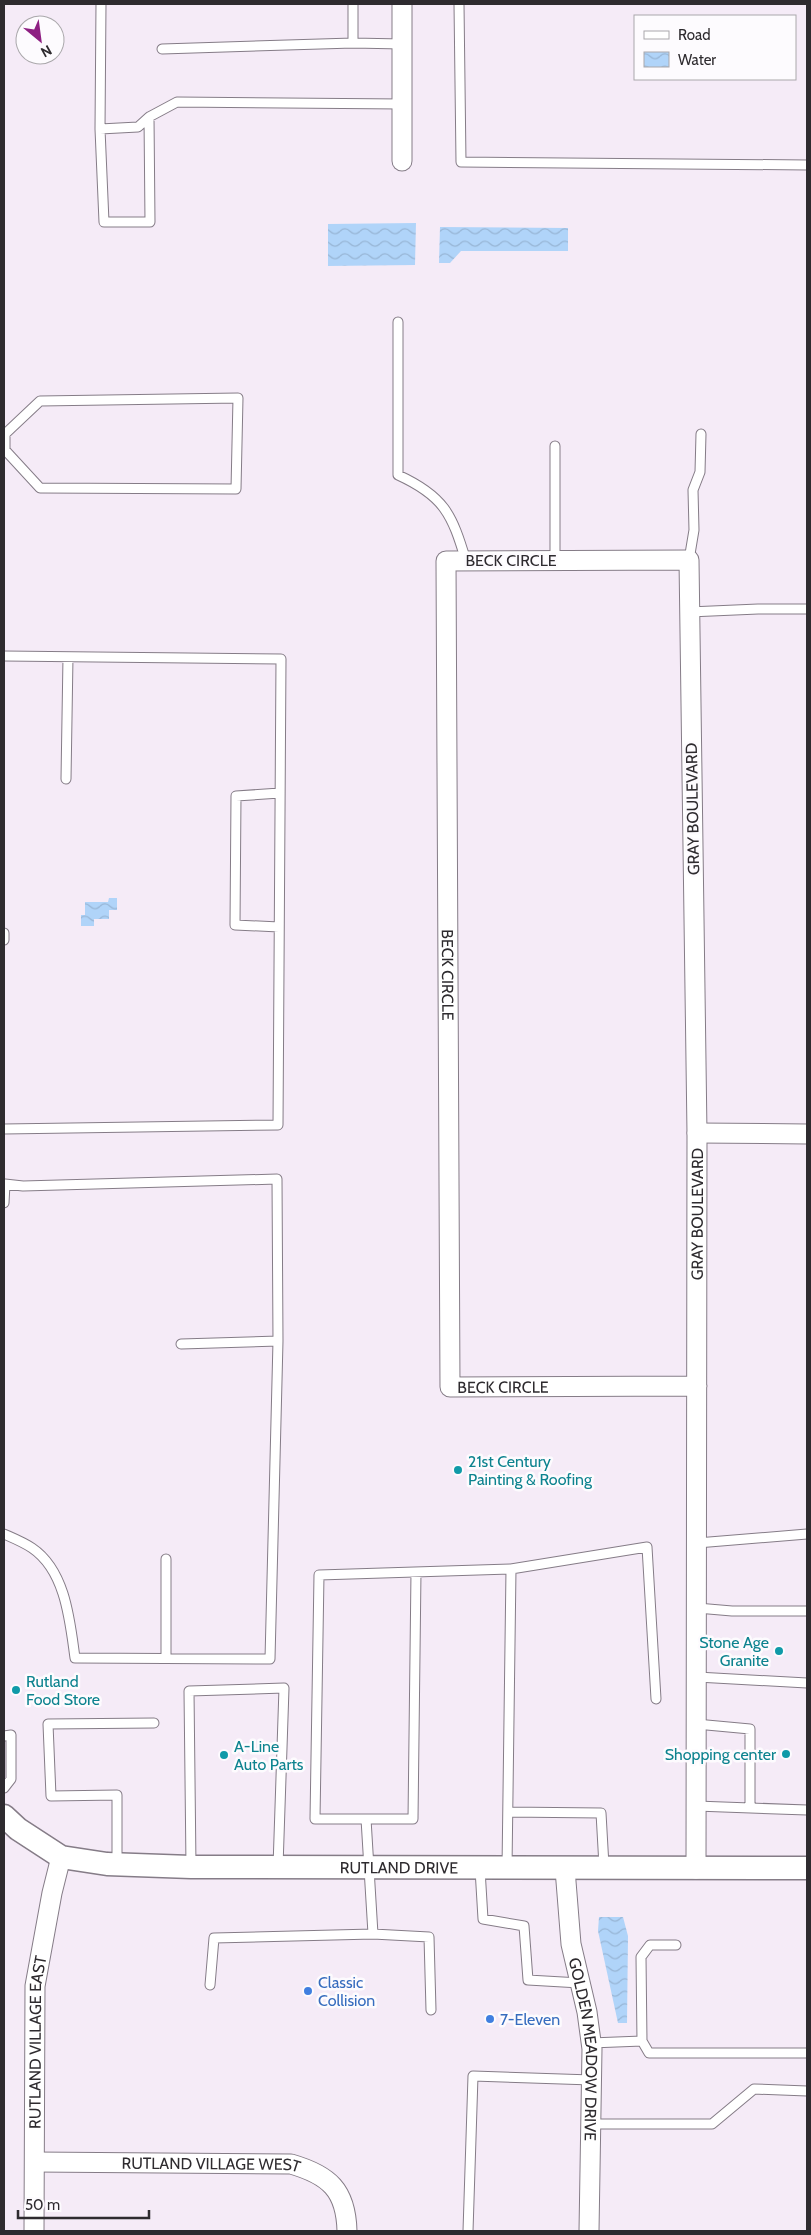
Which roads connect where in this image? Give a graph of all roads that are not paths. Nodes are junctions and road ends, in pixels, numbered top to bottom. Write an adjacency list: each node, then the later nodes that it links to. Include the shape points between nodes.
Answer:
1 (101, 4): 10 (lane)
2 (353, 4): 5 (lane)
3 (402, 4): 6 (street)
4 (459, 4): 12 (lane, via 461,162)
5 (353, 43): 6 (lane); 7 (lane)
6 (402, 44): 8 (street)
7 (162, 49)
8 (402, 104): 9 (lane, via 177,102); 11 (street)
9 (149, 116): 10 (lane, via 138,127); 10 (lane, via 150,222 104,222)
10 (100, 129)
11 (402, 160)
12 (807, 165)
13 (398, 322): 19 (lane, via 398,475 420,485 444,506 456,528)
14 (701, 434): 18 (lane, via 700,472 694,490 694,530)
15 (4, 442): 15 (lane, via 5,450 40,488 236,489 238,398 40,401 5,434)
16 (555, 446): 17 (lane)
17 (555, 560): 18 (street, BECK CIRCLE); 19 (street, BECK CIRCLE)
18 (689, 560): 21 (street, GRAY BOULEVARD)
19 (466, 561): 35 (street, BECK CIRCLE, via 446,560 450,1387)
20 (807, 609): 21 (lane)
21 (689, 612): 30 (street, GRAY BOULEVARD)
22 (4, 656): 23 (lane)
23 (68, 657): 24 (lane); 25 (lane, via 281,659)
24 (66, 779)
25 (280, 793): 26 (lane); 26 (lane, via 236,796 235,915 235,925)
26 (279, 927): 29 (lane, via 278,1125)
27 (4, 933): 28 (lane)
28 (4, 940)
29 (4, 1129)
30 (697, 1133): 31 (street); 35 (street, GRAY BOULEVARD)
31 (807, 1134)
32 (4, 1203): 33 (lane, via 5,1184 277,1180)
33 (278, 1341): 34 (lane); 44 (lane, via 270,1659)
34 (181, 1344)
35 (697, 1386): 38 (street, GRAY BOULEVARD)
36 (4, 1534): 44 (lane, via 33,1549 53,1571 67,1606 75,1658)
37 (807, 1534): 38 (lane)
38 (697, 1543): 42 (street, GRAY BOULEVARD)
39 (166, 1559): 44 (lane)
40 (511, 1569): 41 (lane); 47 (lane, via 647,1547); 55 (lane)
41 (416, 1572): 56 (lane, via 413,1819); 56 (lane, via 319,1575 315,1819)
42 (697, 1608): 43 (lane); 45 (street, GRAY BOULEVARD)
43 (807, 1611)
44 (166, 1658)
45 (697, 1677): 46 (lane); 49 (street, GRAY BOULEVARD)
46 (807, 1683)
47 (656, 1699)
48 (154, 1723): 59 (lane, via 48,1724 51,1796 117,1795)
49 (696, 1724): 52 (street, GRAY BOULEVARD); 53 (lane, via 750,1729)
50 (4, 1736): 51 (lane, via 11,1735 11,1779)
51 (4, 1788)
52 (696, 1806): 53 (lane); 65 (street, GRAY BOULEVARD)
53 (750, 1808): 54 (lane)
54 (807, 1810)
55 (508, 1812): 64 (lane); 68 (lane, via 601,1813)
56 (366, 1819): 62 (lane)
57 (8, 1824): 58 (street, RUTLAND DRIVE)
58 (61, 1856): 59 (street, RUTLAND DRIVE); 80 (street, RUTLAND VILLAGE EAST, via 35,1986)
59 (117, 1864): 60 (street, RUTLAND DRIVE)
60 (191, 1867): 61 (street, RUTLAND DRIVE); 61 (lane, via 189,1691 284,1688)
61 (278, 1867): 62 (street, RUTLAND DRIVE)
62 (369, 1868): 63 (street, RUTLAND DRIVE); 69 (lane)
63 (480, 1868): 64 (street, RUTLAND DRIVE); 71 (lane, via 483,1919 524,1926 528,1980)
64 (507, 1868): 67 (street, RUTLAND DRIVE)
65 (696, 1868): 66 (street, RUTLAND DRIVE); 68 (street, RUTLAND DRIVE)
66 (807, 1868)
67 (565, 1869): 68 (street, RUTLAND DRIVE); 71 (street, GOLDEN MEADOW DRIVE, via 567,1907)
68 (604, 1869)
69 (373, 1934): 72 (lane, via 214,1938); 73 (lane, via 429,1937)
70 (676, 1945): 74 (lane, via 650,1944 641,1957)
71 (580, 1983): 75 (street, GOLDEN MEADOW DRIVE)
72 (210, 1985)
73 (430, 2010)
74 (642, 2041): 75 (lane); 76 (lane, via 650,2053)
75 (591, 2043): 77 (street, GOLDEN MEADOW DRIVE)
76 (807, 2053)
77 (592, 2080): 79 (street, GOLDEN MEADOW DRIVE); 83 (lane, via 473,2076)
78 (807, 2091): 79 (lane, via 754,2090 712,2124)
79 (590, 2124): 84 (street, GOLDEN MEADOW DRIVE)
80 (35, 2162): 81 (street, RUTLAND VILLAGE EAST); 82 (street, RUTLAND VILLAGE WEST, via 291,2164 329,2181 341,2197)
81 (34, 2231)
82 (347, 2231)
83 (468, 2231)
84 (589, 2231)

